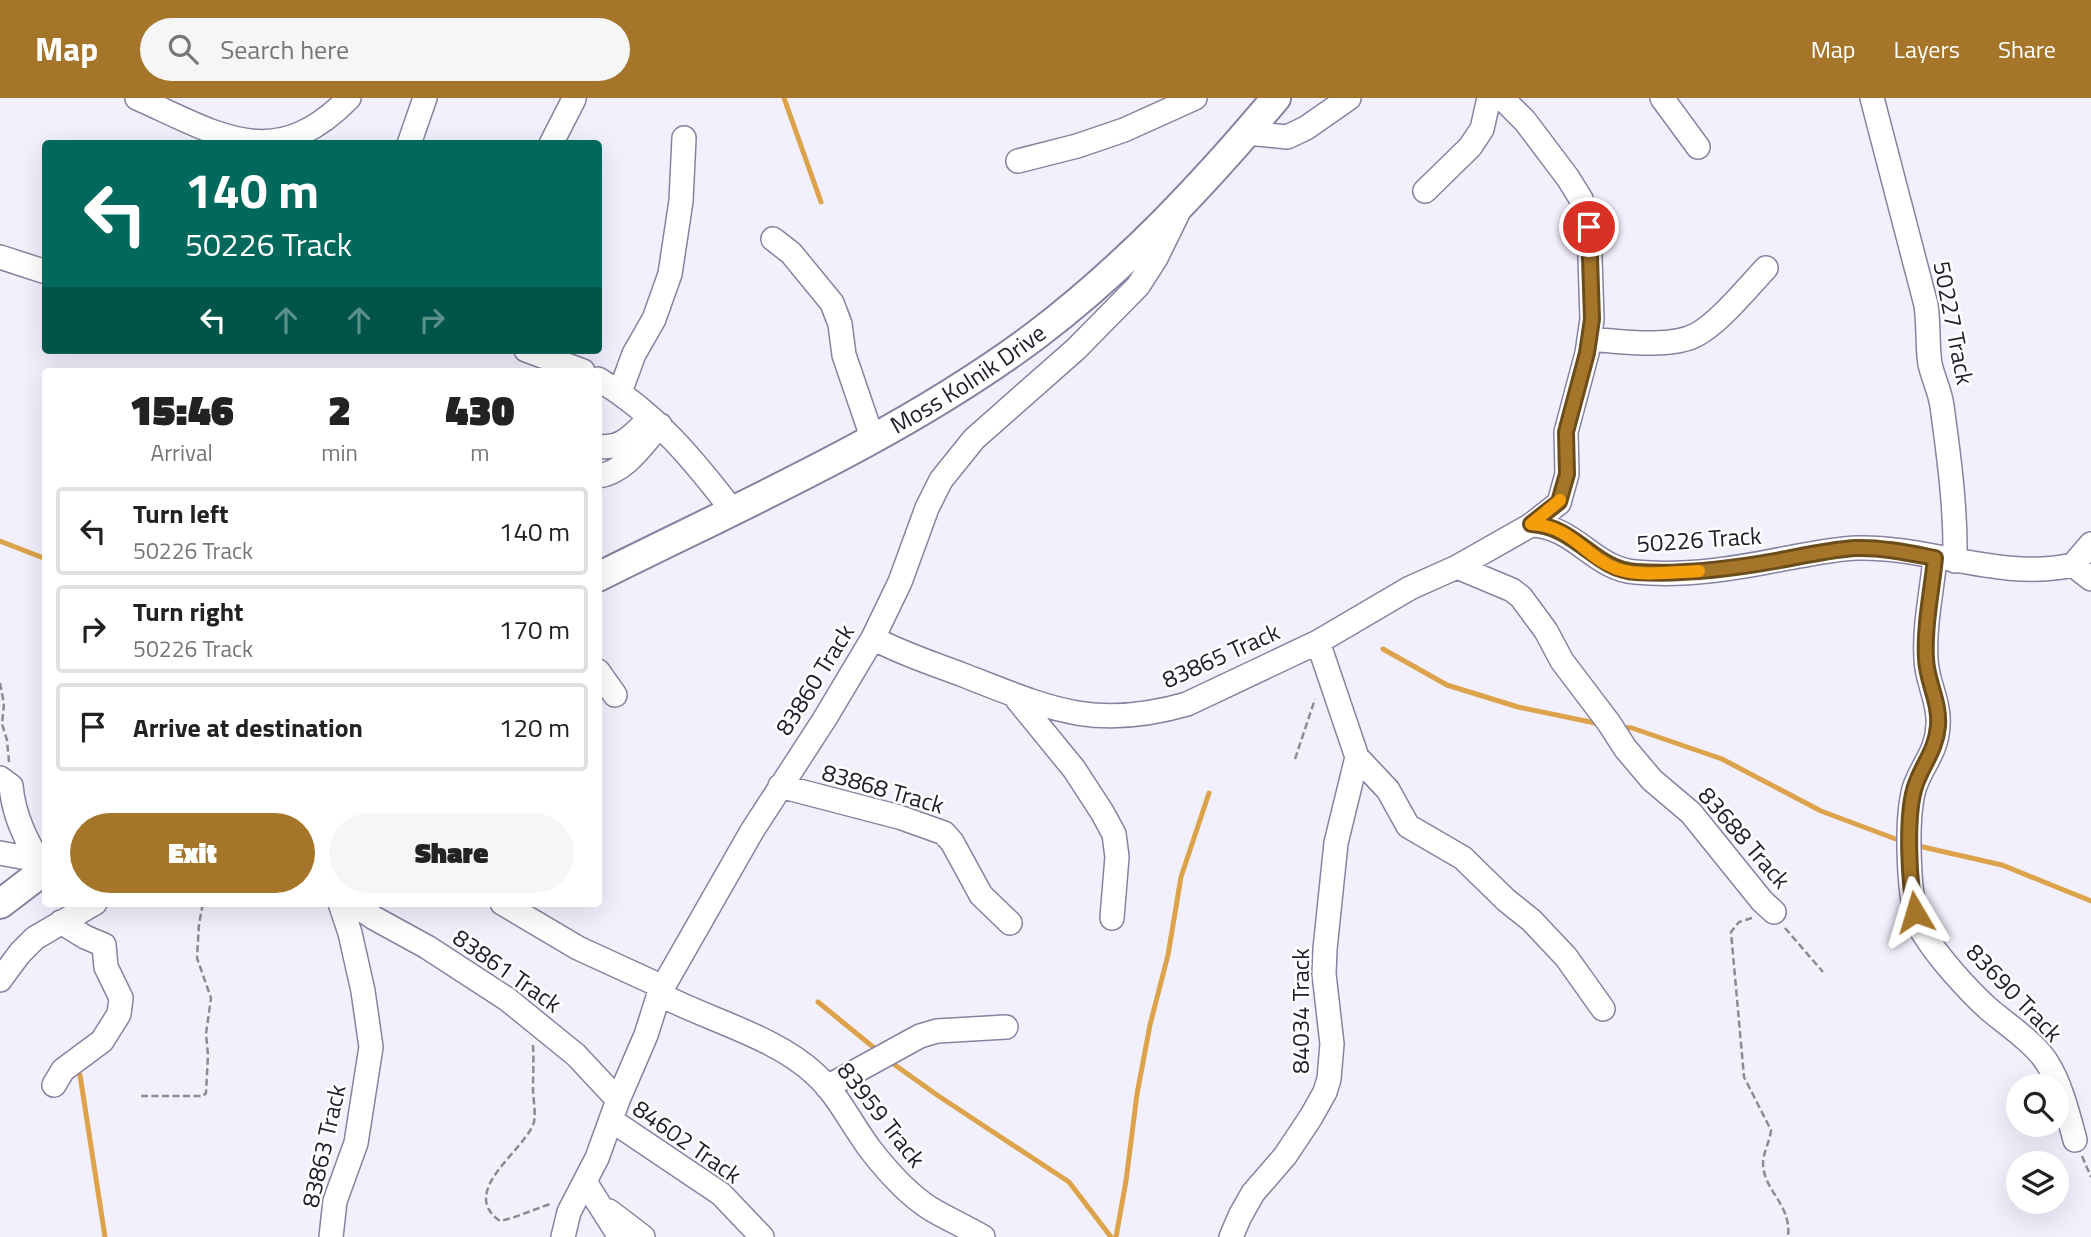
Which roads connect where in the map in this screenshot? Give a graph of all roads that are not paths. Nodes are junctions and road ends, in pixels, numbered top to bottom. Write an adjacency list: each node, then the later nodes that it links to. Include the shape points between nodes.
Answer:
1 (137, 98): 13 (street, via 221,136)
2 (349, 98): 14 (street, via 314,127)
3 (425, 98): 15 (street)
4 (1195, 98): 18 (street, via 1124,130)
5 (1349, 98): 11 (street, via 1287,137)
6 (1489, 98): 19 (street, via 1482,129 1470,147)
7 (1502, 98): 25 (street, via 1541,140 1581,199 1589,227)
8 (1662, 98): 17 (street)
9 (1872, 98): 37 (street, 50227 Track, via 1926,305 1930,367 1939,393 1956,523)
10 (574, 99): 16 (street)
11 (1260, 111): 20 (main road, Moss Kolnik Drive)
12 (684, 138): 29 (street, via 670,274)
13 (242, 140)
14 (279, 140)
15 (410, 140)
16 (553, 140)
17 (1698, 147)
18 (1018, 161)
19 (1425, 191)
20 (1183, 201): 31 (main road, Moss Kolnik Drive, via 1073,306 1033,337); 41 (street, 83860 Track, via 1138,286 1076,349 974,439 941,480)
21 (773, 239): 31 (street, via 791,253 832,303)
22 (0, 257): 24 (street)
23 (1766, 268): 25 (street, via 1694,336 1662,342)
24 (42, 271)
25 (1589, 339): 35 (street, via 1566,432 1563,491 1559,502)
26 (537, 354): 27 (street)
27 (575, 368)
28 (602, 381): 29 (street)
29 (620, 391): 30 (street)
30 (656, 421): 32 (street, via 625,442); 33 (street, via 625,464); 34 (street)
31 (872, 438): 34 (main road, Moss Kolnik Drive)
32 (602, 446)
33 (602, 476)
34 (732, 510): 40 (main road, Moss Kolnik Drive)
35 (1531, 524): 37 (street, 50226 Track, via 1556,529 1612,566 1634,572 1730,568 1858,548); 38 (street, 83865 Track)
36 (2091, 544): 39 (street, 50226 Track)
37 (1945, 559): 39 (street, 50226 Track); 69 (street, 83690 Track, via 1926,660 1938,729 1913,797 1909,852 1915,912 1932,946 1987,1007 2045,1060)
38 (1457, 567): 42 (street, 83865 Track, via 1410,588); 58 (street, 83688 Track, via 1521,597 1625,748 1652,780 1690,813)
39 (2082, 572)
40 (602, 575)
41 (873, 638): 45 (street, 83865 Track, via 913,658); 48 (street, 83860 Track)
42 (1321, 650): 45 (street, 83865 Track, via 1166,710 1086,716); 46 (street)
43 (602, 677): 44 (street)
44 (615, 695)
45 (1014, 695): 59 (street, via 1074,769 1114,834 1117,857)
46 (1357, 757): 64 (street, via 1388,790 1408,827 1463,858 1531,920 1566,957); 77 (street, 84034 Track, via 1336,843 1325,949 1332,1044 1329,1079 1311,1117 1253,1193)
47 (6, 782): 50 (street, via 22,830)
48 (780, 786): 61 (street, 83868 Track, via 944,833 981,895); 63 (street, 83860 Track)
49 (3, 856): 51 (street)
50 (42, 865)
51 (42, 867)
52 (42, 868): 53 (main road)
53 (0, 904)
54 (88, 907): 60 (street)
55 (341, 907): 72 (street, 83863 Track, via 372,1047 356,1143 335,1201)
56 (358, 907): 68 (street, 83861 Track, via 507,999 576,1055)
57 (509, 907): 63 (street, 83959 Track)
58 (1774, 912)
59 (1112, 918)
60 (61, 922): 62 (street, via 28,944); 66 (street, via 104,945 106,967 122,1004 102,1041 63,1070)
61 (1010, 923)
62 (0, 980)
63 (661, 990): 67 (street, 83959 Track, via 692,1011 777,1048); 68 (street, 83860 Track)
64 (1603, 1009)
65 (1006, 1027): 67 (street, via 920,1036)
66 (54, 1085)
67 (827, 1087): 71 (street, 83959 Track, via 872,1151 911,1195)
68 (614, 1110): 70 (street, 83860 Track); 76 (street, 84602 Track, via 721,1194)
69 (2080, 1131)
70 (587, 1191): 73 (street, 83860 Track, via 569,1212); 74 (street); 75 (street)
71 (981, 1236)
72 (331, 1237)
73 (563, 1237)
74 (620, 1237)
75 (643, 1237)
76 (762, 1237)
77 (1231, 1237)

